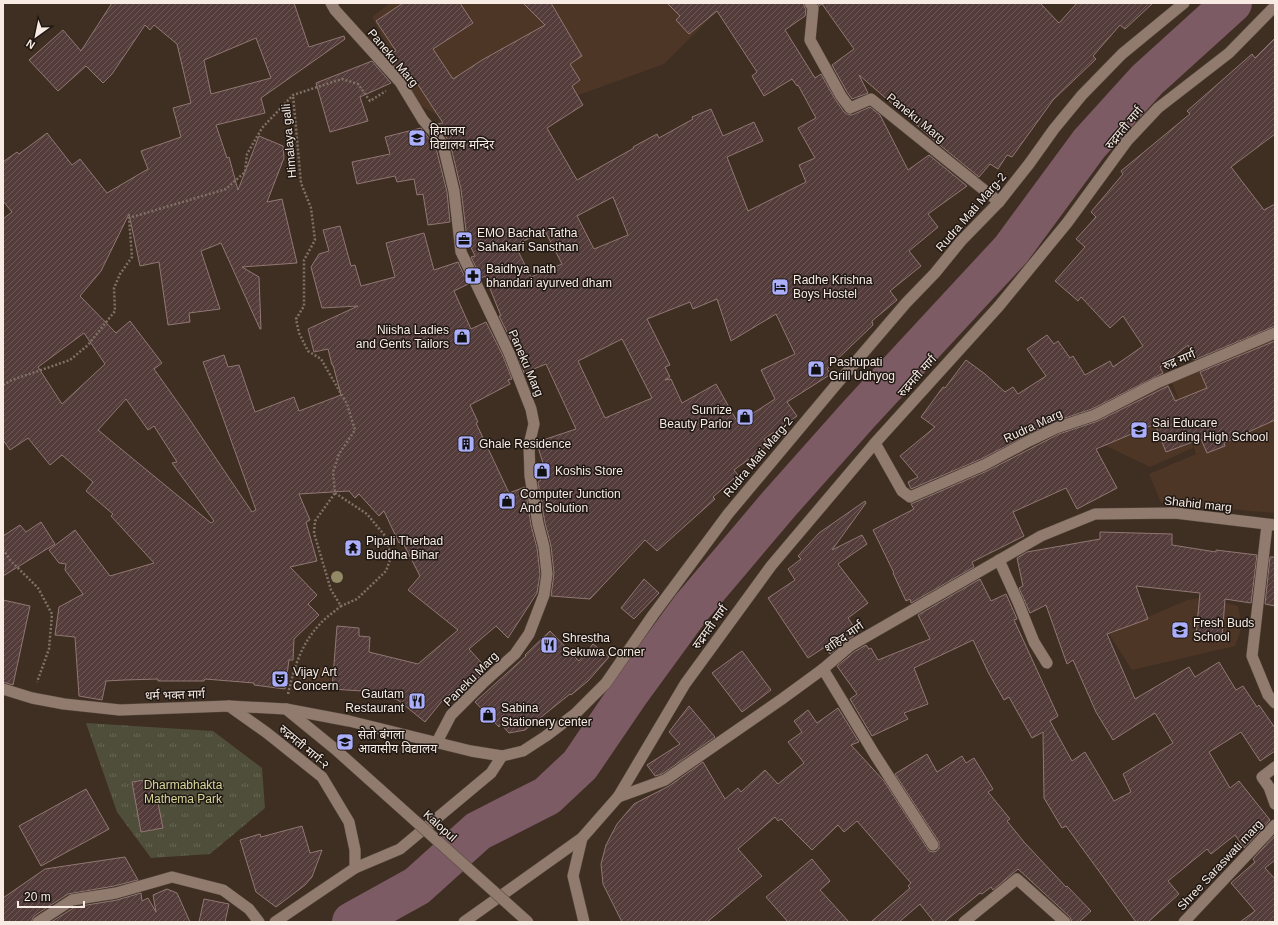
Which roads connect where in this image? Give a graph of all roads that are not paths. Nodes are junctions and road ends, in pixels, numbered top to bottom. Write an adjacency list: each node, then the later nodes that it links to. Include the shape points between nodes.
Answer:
1 (331, 3): 18 (street, Paneku Marg, via 334,10 400,82 423,120 443,145 454,191 461,252 509,354 531,409 534,424 529,445 530,476 544,547 547,574 544,595 529,634 514,654 451,715)
2 (810, 3): 5 (street, Paneku Marg, via 813,8 810,40 850,108 871,99)
3 (1184, 3): 5 (street, Rudra Mati Marg-2, via 1122,54 1082,95)
4 (1275, 6): 8 (street, रुद्रमती मार्ग, via 1229,53 1158,108 1127,141 1067,223 999,306)
5 (998, 202): 19 (street, Rudra Mati Marg-2, via 891,321 728,514 606,683 575,714 546,736 523,751)
6 (1275, 333): 7 (street, रुद्र मार्ग, via 1157,383)
7 (1095, 415): 8 (street, Rudra Marg, via 1056,428 984,465 910,497 902,491)
8 (875, 443): 21 (street, रुद्रमती मार्ग, via 771,566 727,626 685,684)
9 (1095, 514): 10 (street, Shahid marg, via 1176,513); 11 (street, शहिद मार्ग, via 1041,536)
10 (1271, 525): 15 (street, via 1252,656 1268,695)
11 (999, 560): 12 (street, via 1034,642); 13 (street, शहिद मार्ग, via 850,646)
12 (1047, 663)
13 (823, 669): 21 (street, शहिद मार्ग, via 665,780); 25 (street)
14 (3, 689): 16 (street, धर्म भक्त मार्ग, via 64,704 120,710)
15 (1275, 703)
16 (229, 706): 17 (street, धर्म भक्त मार्ग); 26 (street, रुद्रमती मार्ग-२, via 322,777 349,822 355,850)
17 (286, 709): 18 (street, Rudra Mati Marg-2); 31 (street, Kalopul, bridge, via 335,749)
18 (436, 742): 19 (street, Rudra Mati Marg-2)
19 (502, 756): 26 (street, via 491,773 400,849)
20 (1275, 767): 22 (street, via 1262,776 1269,786)
21 (618, 797): 24 (street)
22 (1275, 804)
23 (1275, 825): 35 (street, Shree Saraswati marg)
24 (582, 838): 30 (street); 32 (street, via 573,876)
25 (933, 845)
26 (355, 868): 29 (street)
27 (38, 922): 28 (street, via 72,900 116,893 172,877 224,890 249,908)
28 (259, 922)
29 (274, 922)
30 (464, 922)
31 (528, 922)
32 (584, 922)
33 (964, 922): 34 (street, via 1017,879)
34 (1065, 922)
35 (1184, 922)

